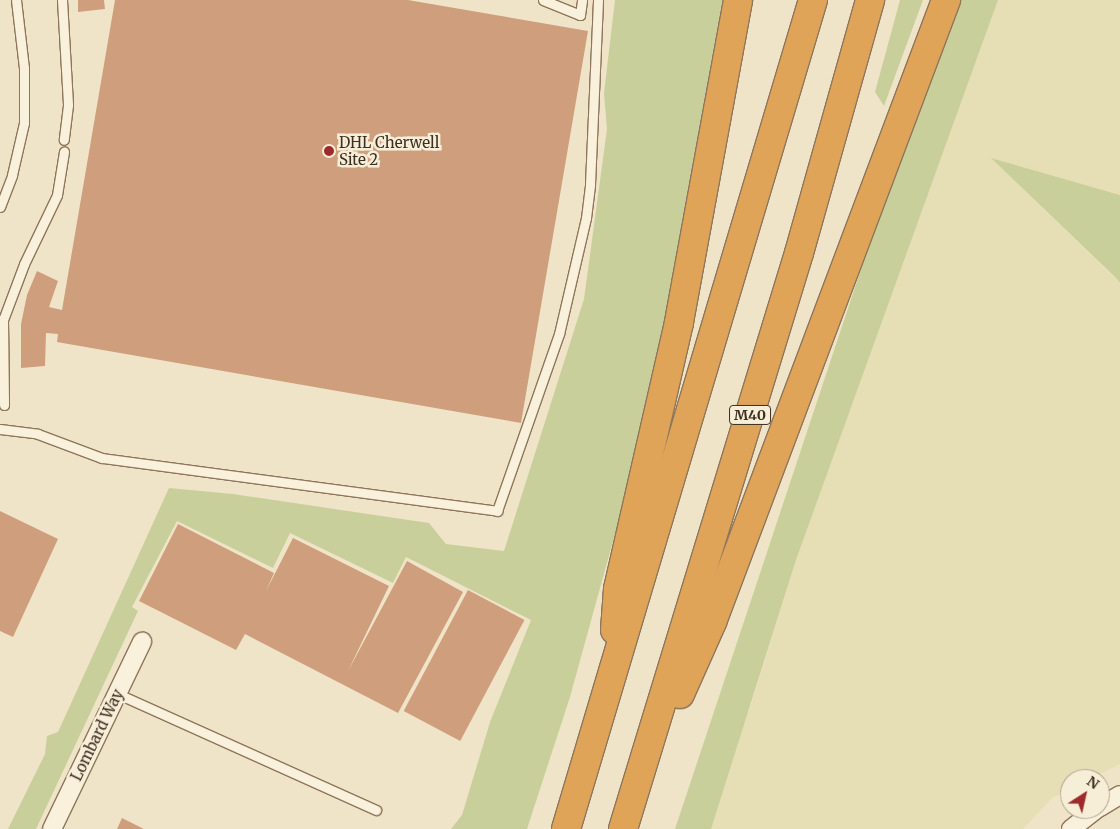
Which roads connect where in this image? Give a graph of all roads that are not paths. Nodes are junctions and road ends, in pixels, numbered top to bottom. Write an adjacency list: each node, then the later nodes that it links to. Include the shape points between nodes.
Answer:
1 (16, 0): 12 (lane, via 24,68 24,123 12,175)
2 (62, 0): 10 (lane, via 68,105)
3 (543, 0): 4 (lane, via 580,15)
4 (582, 0)
5 (598, 0): 15 (lane, via 590,184 584,226 559,334 497,511 102,458 38,434)
6 (738, 0): 17 (highway, via 679,322 618,589)
7 (813, 0): 17 (highway)
8 (870, 0): 19 (highway, M40, via 799,253)
9 (946, 0): 19 (highway, M40, via 712,622)
10 (64, 140)
11 (64, 152): 13 (lane, via 56,195)
12 (0, 207)
13 (2, 320): 14 (lane)
14 (4, 405)
15 (0, 429)
16 (142, 642): 18 (street, Lombard Way)
17 (610, 689): 23 (highway)
18 (118, 694): 20 (lane); 22 (street, Lombard Way, via 98,728)
19 (632, 801): 24 (highway, M40)
20 (376, 810)
21 (1084, 819): 25 (street)
22 (52, 829)
23 (566, 829)
24 (623, 829)
25 (1071, 829)

